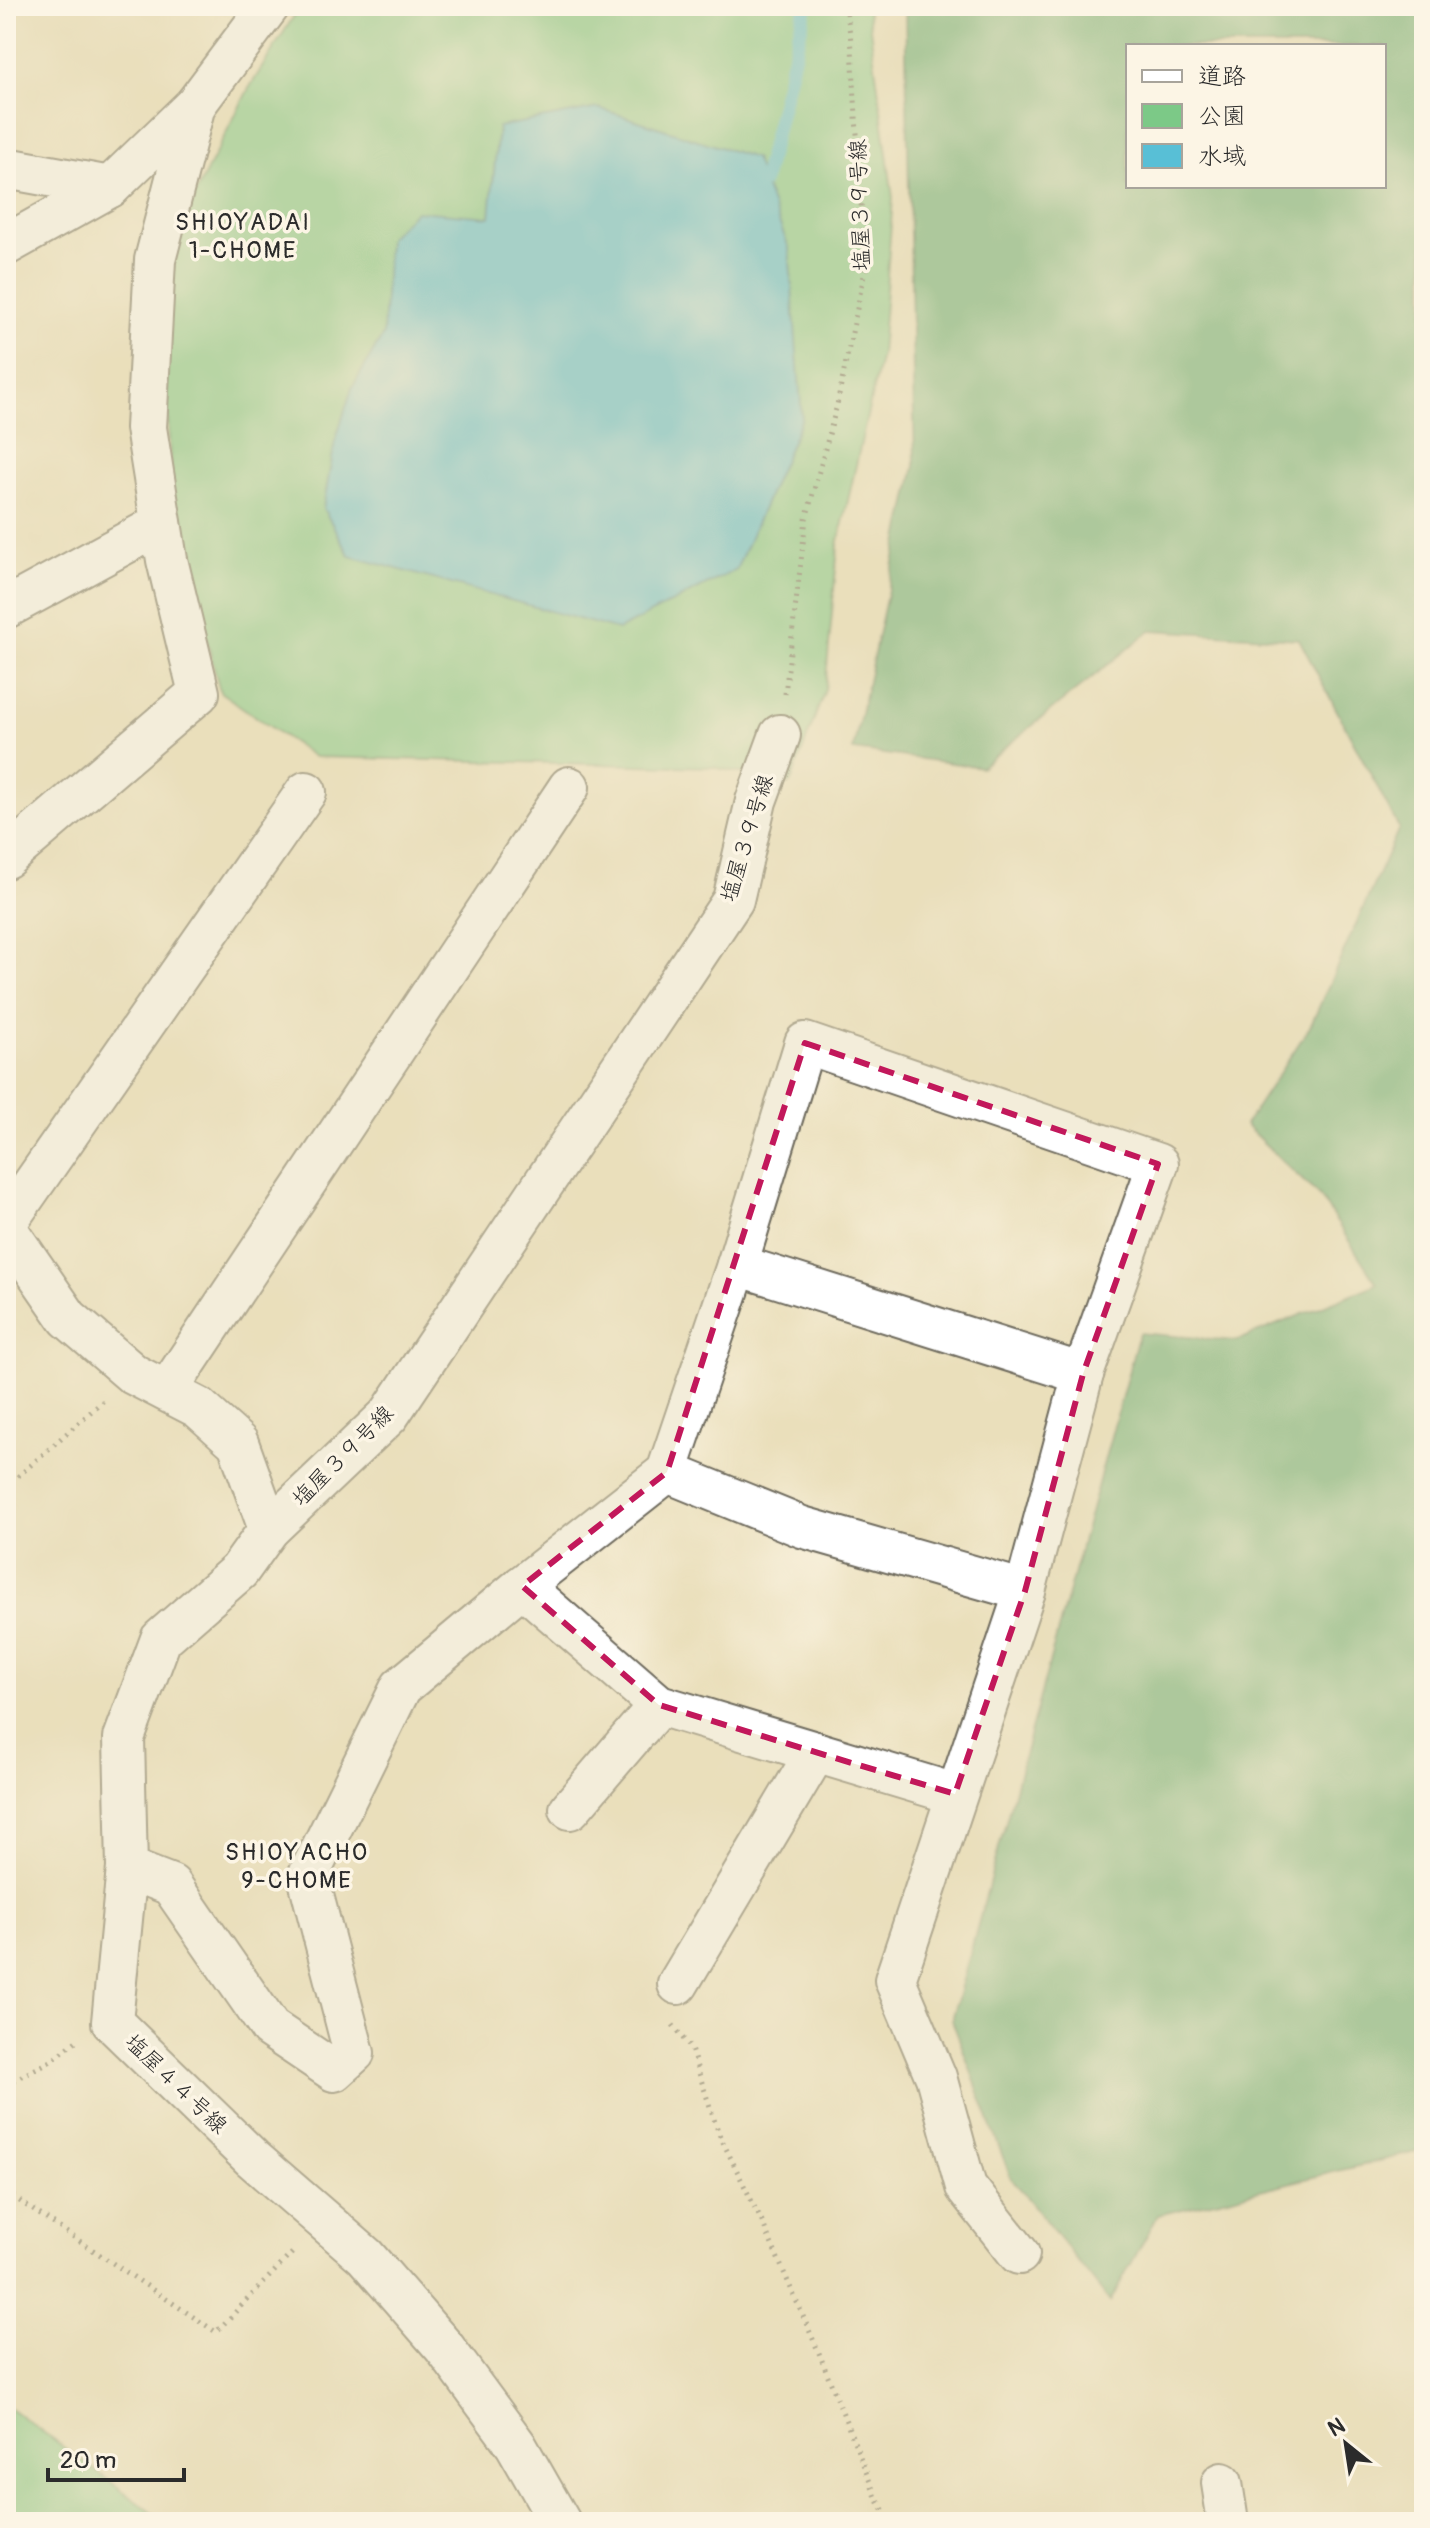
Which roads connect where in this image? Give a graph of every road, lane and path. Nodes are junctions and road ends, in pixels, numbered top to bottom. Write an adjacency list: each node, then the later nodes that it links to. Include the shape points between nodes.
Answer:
1 (269, 6): 3 (street)
2 (846, 6): 9 (path, 塩屋３９号線, via 865,270 806,519)
3 (195, 105): 5 (street); 7 (street, via 155,260 146,428)
4 (6, 168): 5 (street)
5 (110, 187): 6 (street)
6 (6, 245)
7 (161, 524): 8 (street); 12 (street, via 199,693)
8 (6, 608)
9 (780, 735): 19 (street, 塩屋３９号線, via 756,801 733,900 389,1415)
10 (569, 787): 16 (street)
11 (306, 792): 13 (street)
12 (6, 858)
13 (6, 1226): 16 (street, via 68,1318)
14 (737, 1265): 15 (street); 15 (street, via 805,1043 1158,1164); 17 (street)
15 (1083, 1374): 21 (street)
16 (150, 1383): 18 (path); 19 (street, via 199,1408 238,1443)
17 (667, 1472): 20 (street); 21 (street, via 802,1527)
18 (6, 1487)
19 (269, 1529): 26 (street, 塩屋４４号線, via 239,1571 161,1639 124,1738)
20 (522, 1586): 22 (street); 26 (street, via 401,1687 308,1876 354,2053 334,2071 270,2028 171,1885)
21 (1025, 1591): 24 (street)
22 (659, 1705): 23 (street); 25 (street)
23 (816, 1752): 24 (street); 27 (street)
24 (955, 1794): 32 (street, via 895,1980 936,2077 966,2187)
25 (570, 1809)
26 (127, 1868): 28 (street, 塩屋４４号線)
27 (678, 1984): 35 (path, via 664,2012 691,2049 719,2134 782,2267)
28 (112, 2022): 29 (path); 31 (street, 塩屋４４号線)
29 (6, 2084)
30 (6, 2192): 31 (path, via 216,2332)
31 (323, 2220): 34 (street, 塩屋４４号線, via 365,2256 444,2347 516,2445)
32 (1019, 2254)
33 (1222, 2483): 36 (street)
34 (560, 2522)
35 (890, 2522)
36 (1228, 2522)

